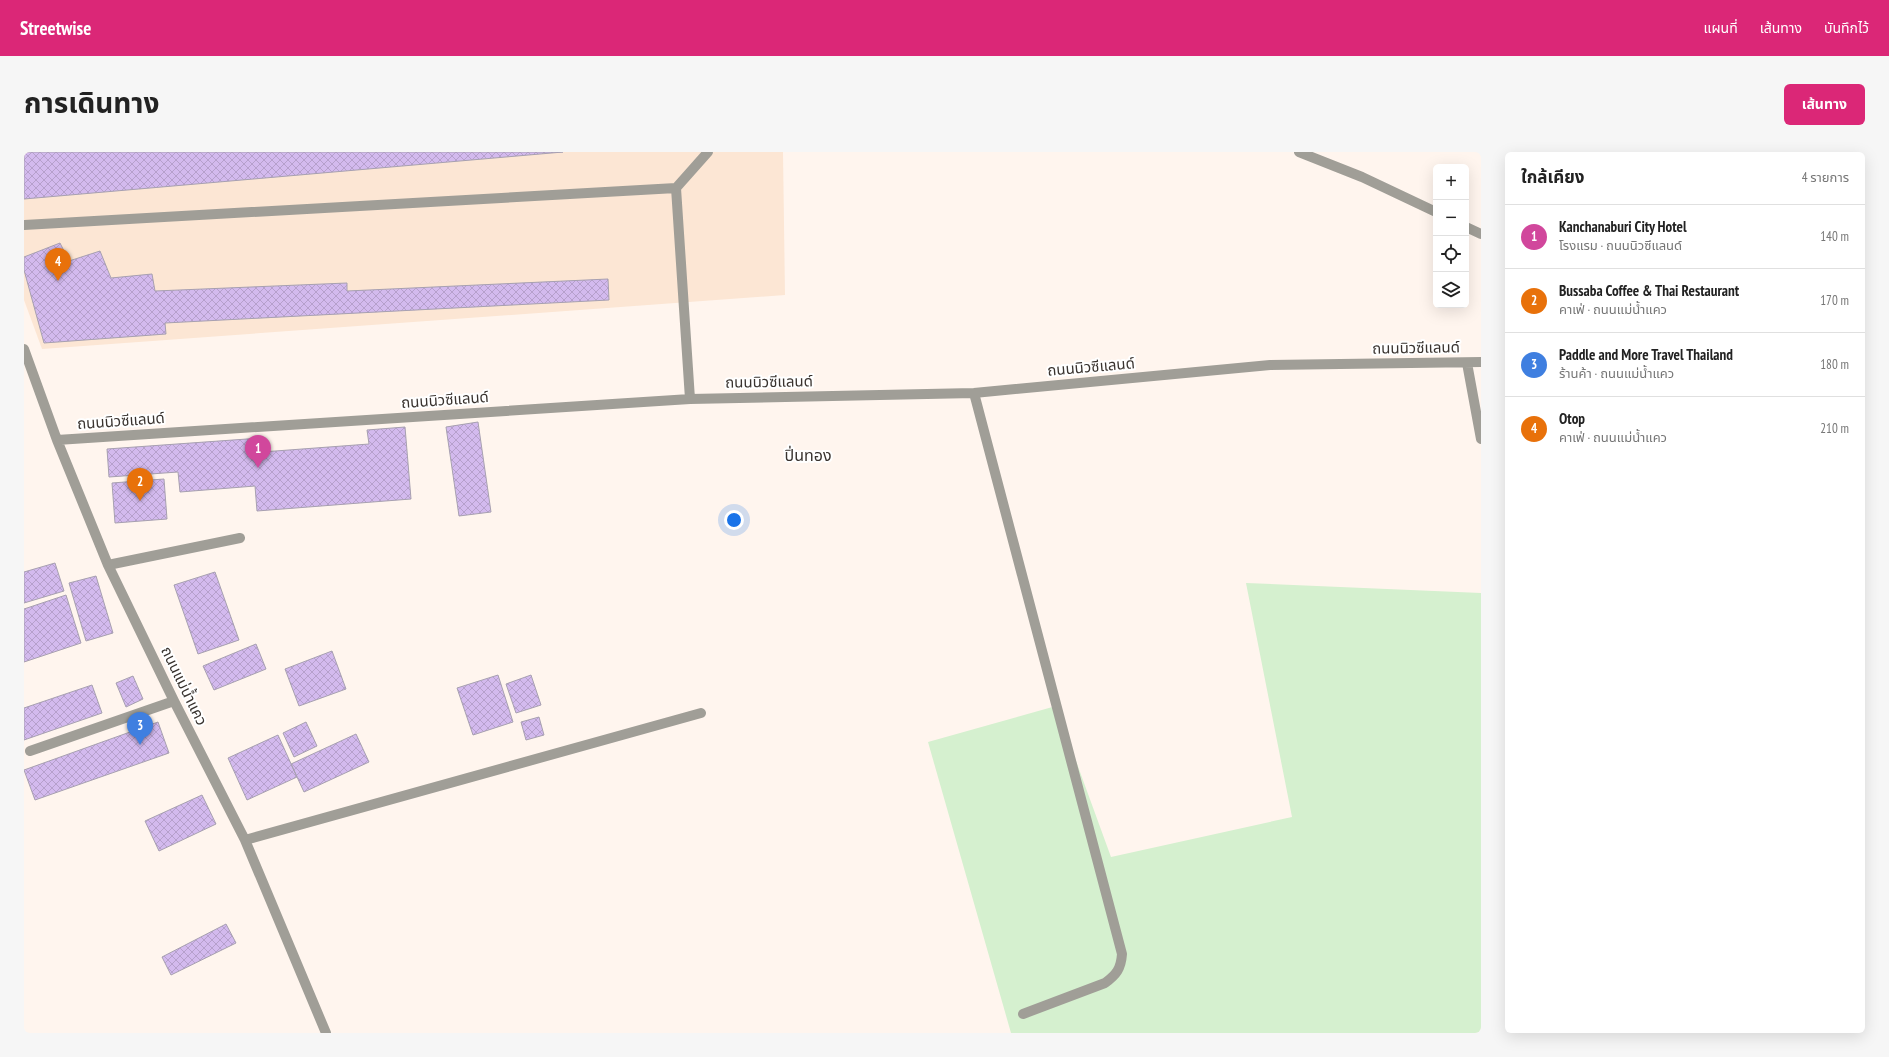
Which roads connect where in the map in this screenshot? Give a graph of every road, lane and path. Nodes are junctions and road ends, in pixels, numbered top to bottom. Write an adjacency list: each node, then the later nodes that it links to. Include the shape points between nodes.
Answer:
1 (708, 152): 3 (street)
2 (1299, 152): 4 (street, via 1362,177)
3 (676, 188): 5 (street); 12 (street)
4 (1433, 211)
5 (24, 225)
6 (1469, 228): 7 (street)
7 (1481, 234)
8 (24, 349): 14 (street, ถนนแม่น้ำแคว)
9 (1467, 362): 10 (street, ถนนนิวซีแลนด์); 11 (street, ถนนนิวซีแลนด์, via 1270,365); 13 (street)
10 (1481, 362)
11 (974, 393): 12 (street, ถนนนิวซีแลนด์); 21 (street, via 1122,954 1121,966 1115,976 1105,983)
12 (690, 399): 14 (street, ถนนนิวซีแลนด์)
13 (1481, 439)
14 (58, 440): 16 (street, ถนนแม่น้ำแคว)
15 (240, 538): 16 (street)
16 (108, 565): 17 (street, ถนนแม่น้ำแคว)
17 (174, 701): 19 (street); 20 (street, ถนนแม่น้ำแคว)
18 (702, 713): 20 (street)
19 (30, 751)
20 (245, 840): 22 (street, ถนนแม่น้ำแคว)
21 (1023, 1014)
22 (326, 1033)

